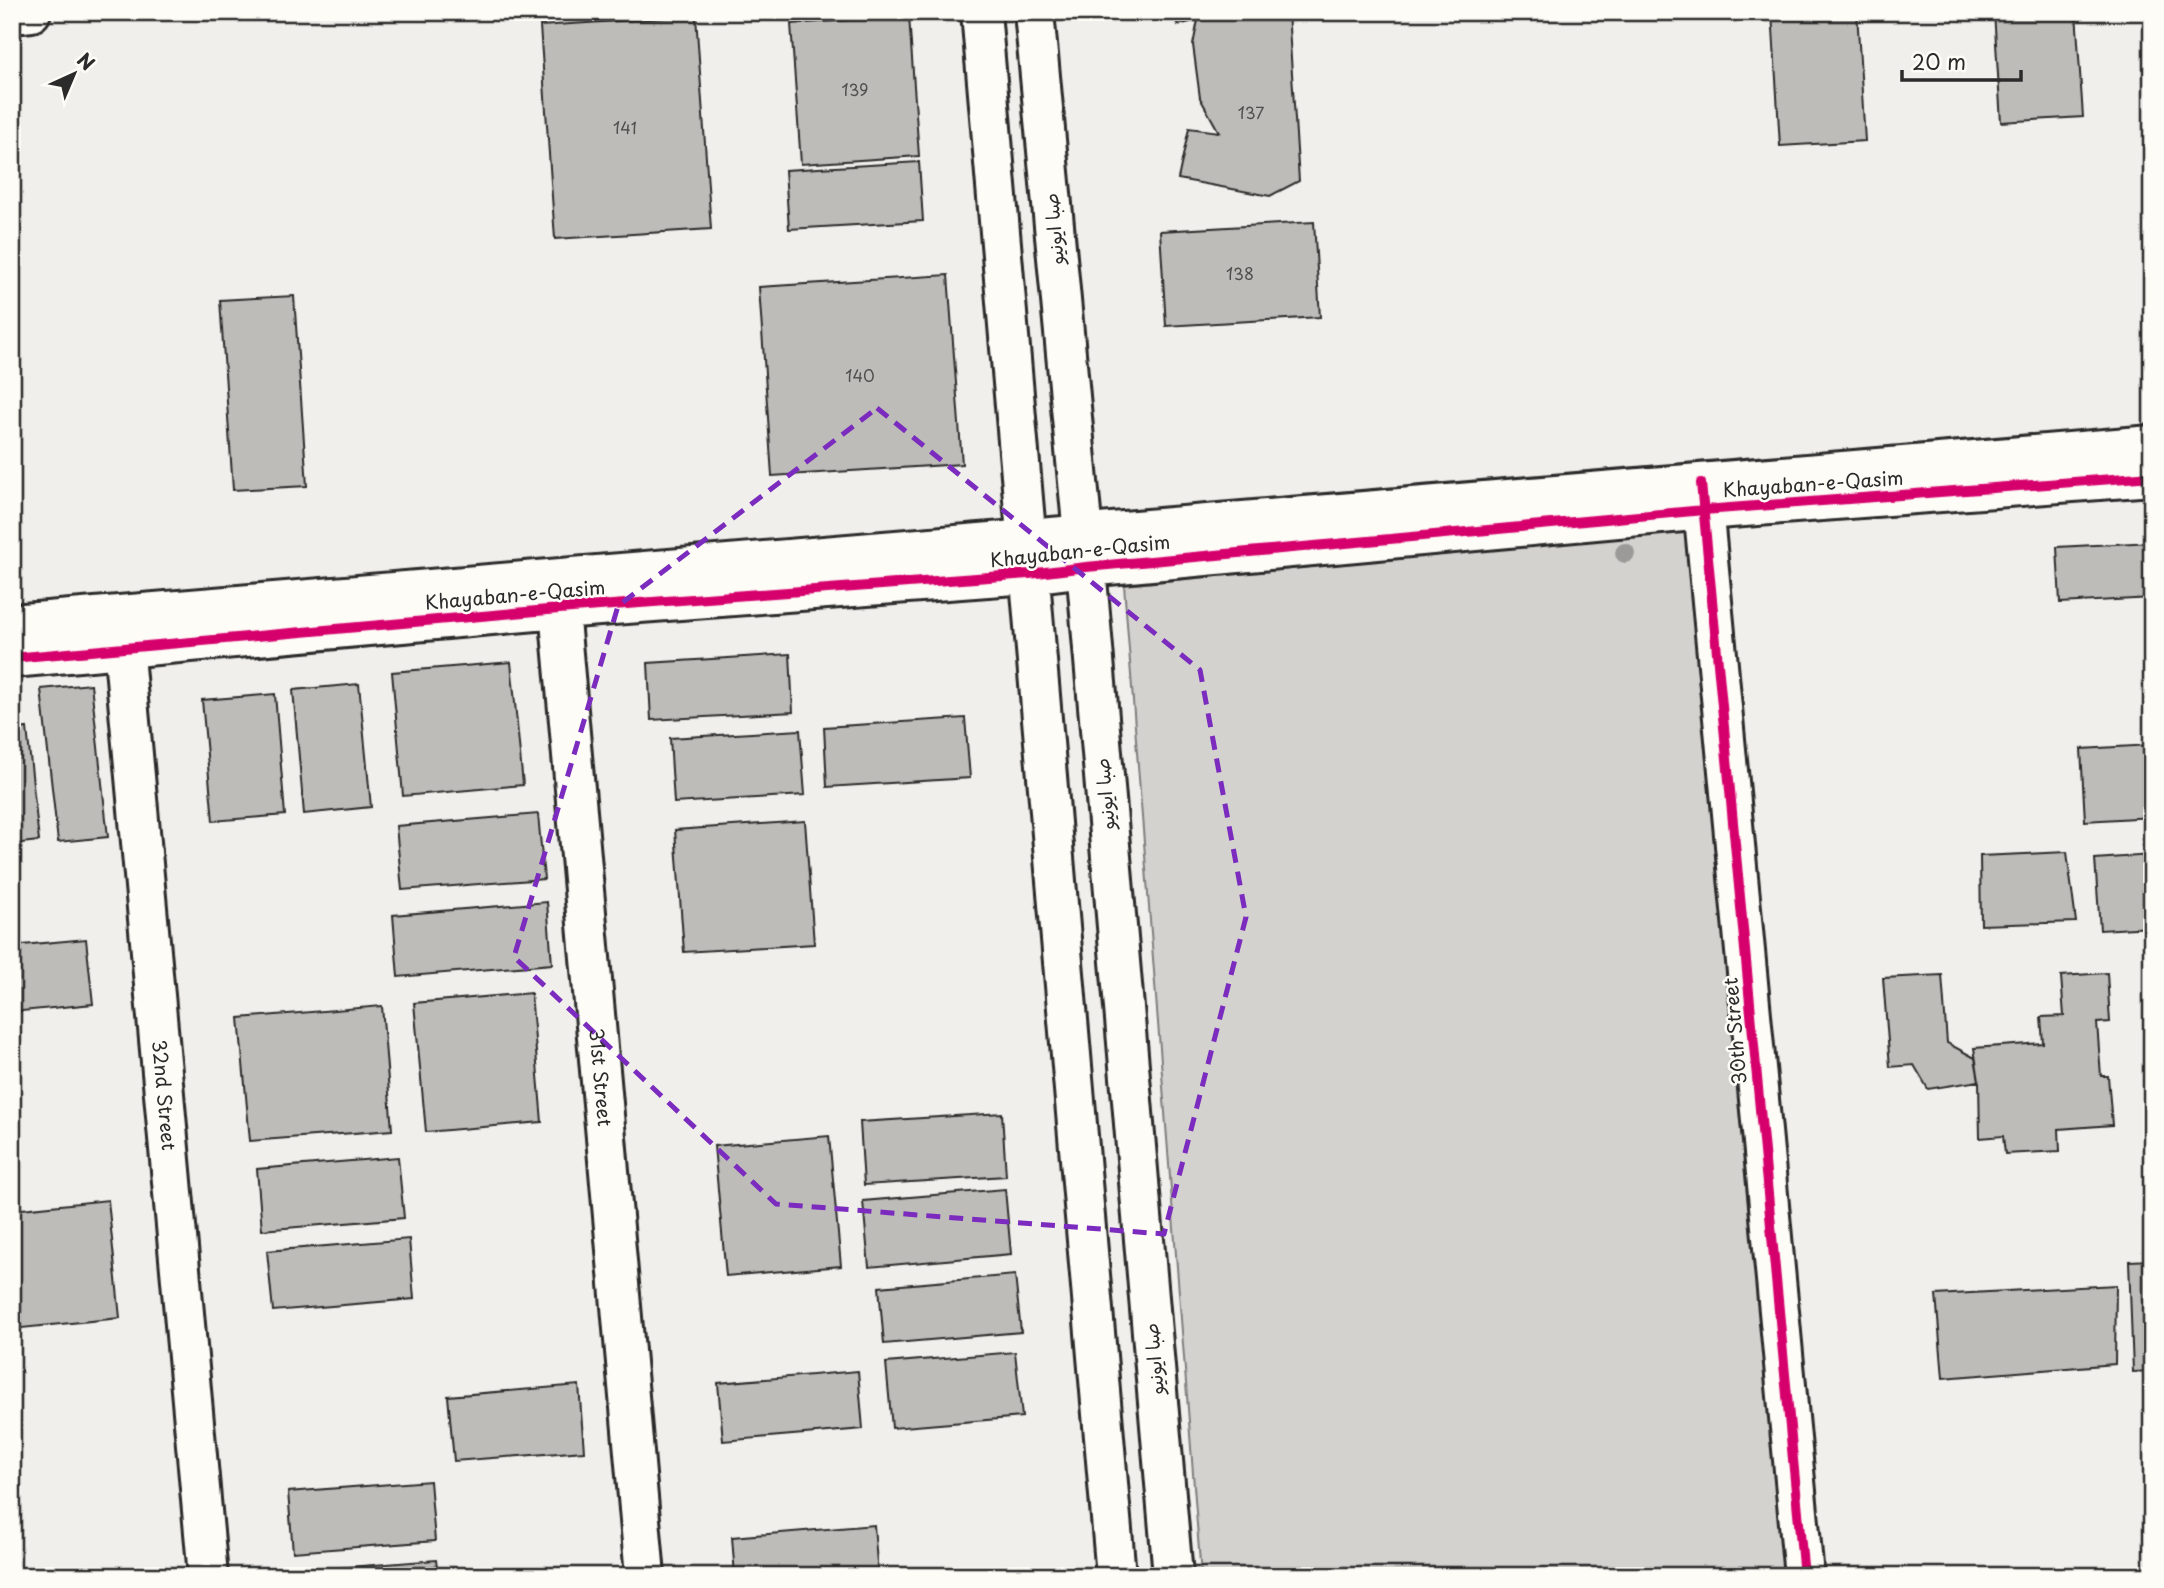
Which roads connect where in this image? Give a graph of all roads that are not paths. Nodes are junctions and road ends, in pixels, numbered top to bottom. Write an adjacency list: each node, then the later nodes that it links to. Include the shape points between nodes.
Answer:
1 (31, 12): 4 (street)
2 (981, 12): 9 (street)
3 (1034, 12): 8 (street, صبا ایونیو)
4 (12, 14)
5 (2152, 445): 7 (street, Khayaban-e-Qasim)
6 (2152, 476): 7 (street, Khayaban-e-Qasim)
7 (1703, 496): 8 (street, Khayaban-e-Qasim); 18 (street, 30th Street)
8 (1084, 551): 9 (street, Khayaban-e-Qasim); 17 (street, صبا ایونیو)
9 (1027, 557): 10 (street, Khayaban-e-Qasim); 16 (street)
10 (559, 593): 12 (street, Khayaban-e-Qasim); 15 (street, 31st Street)
11 (12, 624): 12 (street, Khayaban-e-Qasim)
12 (122, 632): 13 (street, Khayaban-e-Qasim); 14 (street, 32nd Street)
13 (12, 658)
14 (208, 1576)
15 (645, 1576)
16 (1115, 1576)
17 (1173, 1576)
18 (1804, 1576)

